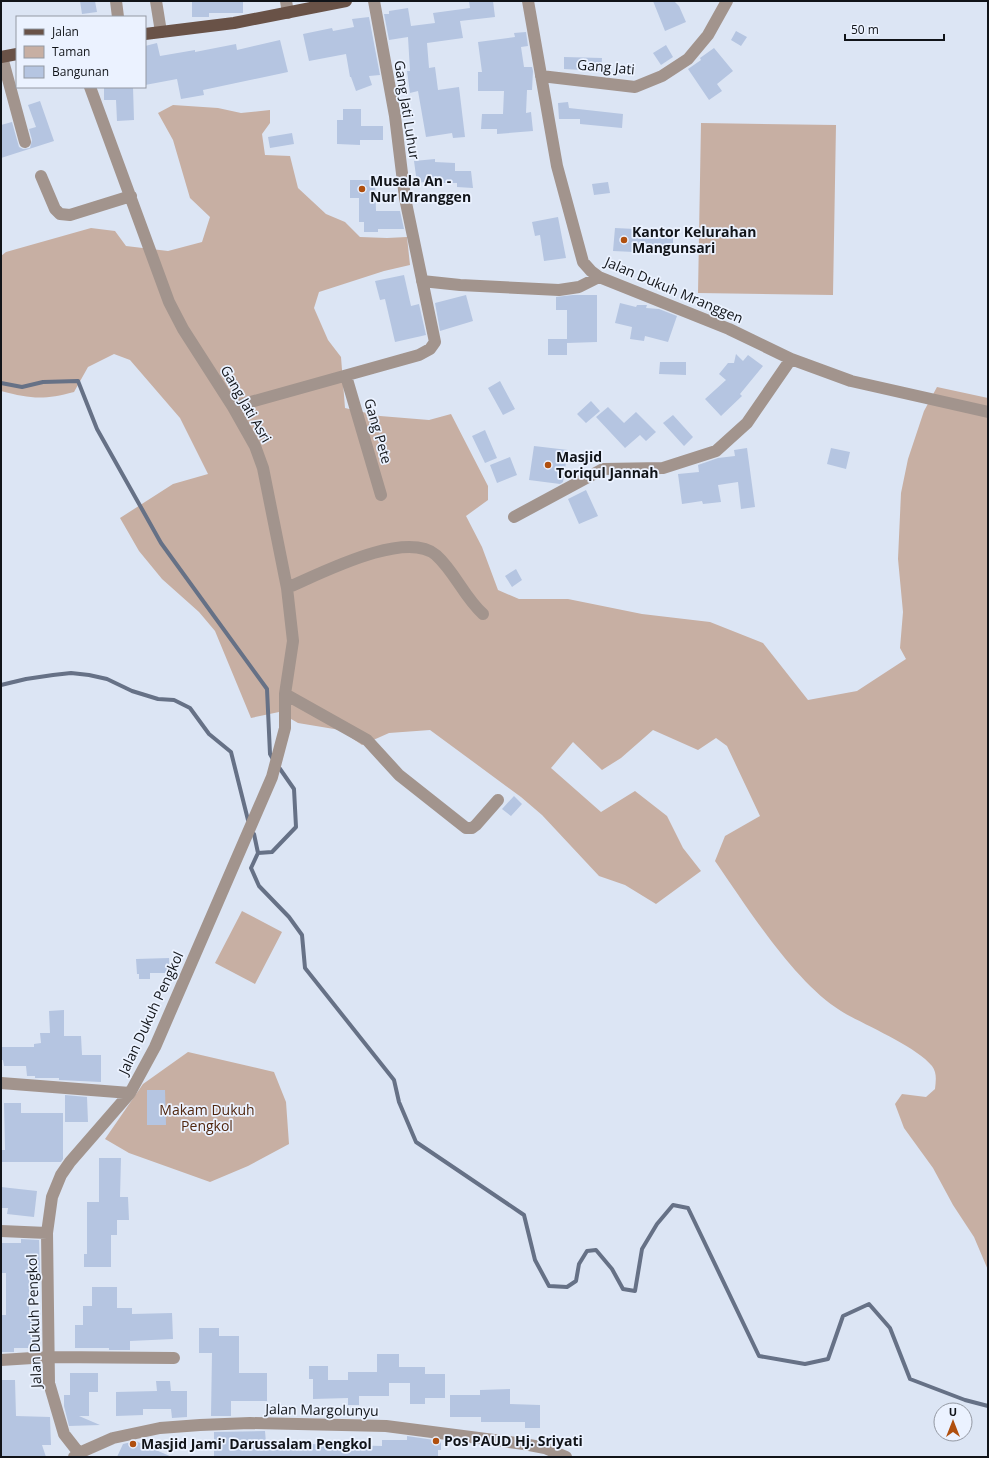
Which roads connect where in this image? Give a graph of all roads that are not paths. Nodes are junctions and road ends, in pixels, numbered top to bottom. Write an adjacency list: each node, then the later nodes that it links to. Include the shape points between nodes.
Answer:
1 (116, 1): 9 (street)
2 (156, 1): 10 (street)
3 (286, 1): 8 (street)
4 (346, 1): 8 (main road)
5 (374, 1): 20 (street, Gang Jati Luhur, via 395,116 405,198)
6 (528, 1): 14 (street, Jalan Dukuh Mranggen)
7 (727, 1): 14 (street, Gang Jati, via 708,35 688,59 662,76 635,87)
8 (288, 13): 10 (main road)
9 (118, 16)
10 (162, 32): 11 (main road)
11 (146, 34)
12 (16, 54): 13 (main road)
13 (1, 57): 16 (street)
14 (541, 76): 19 (street, Jalan Dukuh Mranggen, via 557,166 583,262)
15 (90, 88): 18 (street, Gang Jati Asri)
16 (25, 142)
17 (41, 176): 18 (street, via 60,214 70,215)
18 (131, 196): 23 (street, Gang Jati Asri, via 169,302 183,329)
19 (600, 277): 20 (street, via 579,287 559,290); 21 (street, Jalan Dukuh Mranggen, via 729,329)
20 (422, 281): 22 (street, Gang Jati Luhur, via 435,342 430,349 419,355)
21 (791, 359): 24 (street, Jalan Dukuh Mranggen, via 869,386); 26 (street, via 747,422 716,451 663,468 602,470)
22 (346, 376): 23 (street); 25 (street, Gang Pete)
23 (233, 407): 27 (street, Gang Jati Asri, via 255,446 263,468)
24 (988, 412)
25 (381, 496)
26 (514, 517)
27 (287, 588): 28 (street, via 371,553 416,546 428,549 451,571 474,606); 29 (street, Gang Jati Asri, via 293,641)
28 (483, 614)
29 (285, 694): 30 (street, Gang Jati Asri, via 285,728); 31 (street, via 367,740 399,775 466,828 472,828)
30 (278, 757): 33 (street, Jalan Dukuh Pengkol, via 272,777 155,1047)
31 (498, 800)
32 (1, 1083): 33 (street)
33 (130, 1093): 35 (street, Jalan Dukuh Pengkol, via 61,1175 52,1197)
34 (1, 1231): 35 (street)
35 (46, 1233): 36 (street, Jalan Dukuh Pengkol)
36 (48, 1357): 37 (street); 38 (street); 39 (street, Jalan Dukuh Pengkol, via 49,1383 56,1410 64,1434)
37 (174, 1358)
38 (1, 1360)
39 (78, 1456): 40 (street, Jalan Margolunyu, via 113,1438 160,1428 200,1424 309,1423 358,1424 449,1433 545,1448)
40 (566, 1457)

